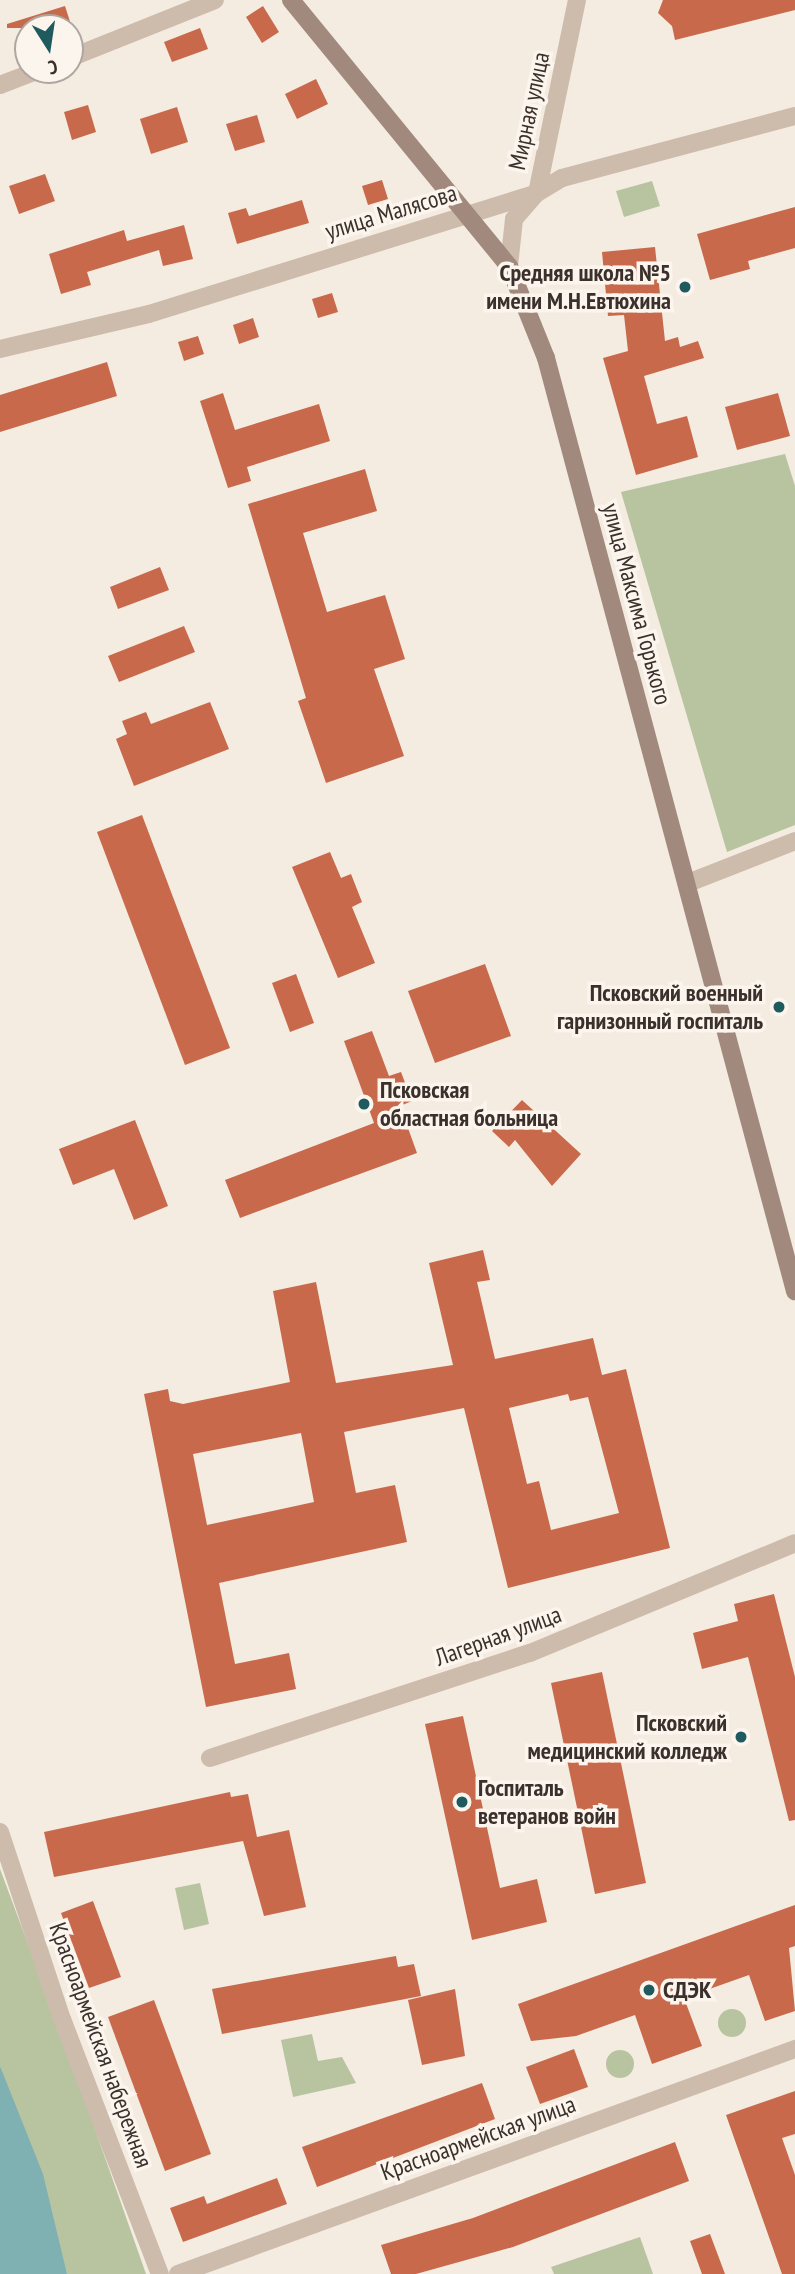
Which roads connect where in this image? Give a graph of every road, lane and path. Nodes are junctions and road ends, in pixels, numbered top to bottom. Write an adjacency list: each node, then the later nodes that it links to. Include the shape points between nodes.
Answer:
1 (215, 0): 4 (street)
2 (291, 0): 7 (main road, улица Максима Горького)
3 (577, 0): 6 (street, Мирная улица)
4 (84, 52)
5 (795, 116): 6 (street, улица Малясова, via 562,178)
6 (537, 193): 7 (street, улица Малясова); 8 (street, Мирная улица, via 514,219)
7 (469, 214): 8 (main road, улица Максима Горького); 9 (street, улица Малясова, via 149,314)
8 (509, 266): 11 (main road, улица Максима Горького, via 547,358)
9 (0, 349)
10 (795, 841): 11 (street)
11 (688, 883): 12 (main road, улица Максима Горького)
12 (795, 1291)
13 (795, 1543): 14 (street, Лагерная улица, via 530,1653)
14 (210, 1758)
15 (0, 1832): 17 (street, Красноармейская набережная, via 62,2019)
16 (795, 2049): 18 (street, Красноармейская улица)
17 (160, 2274)
18 (178, 2274)

